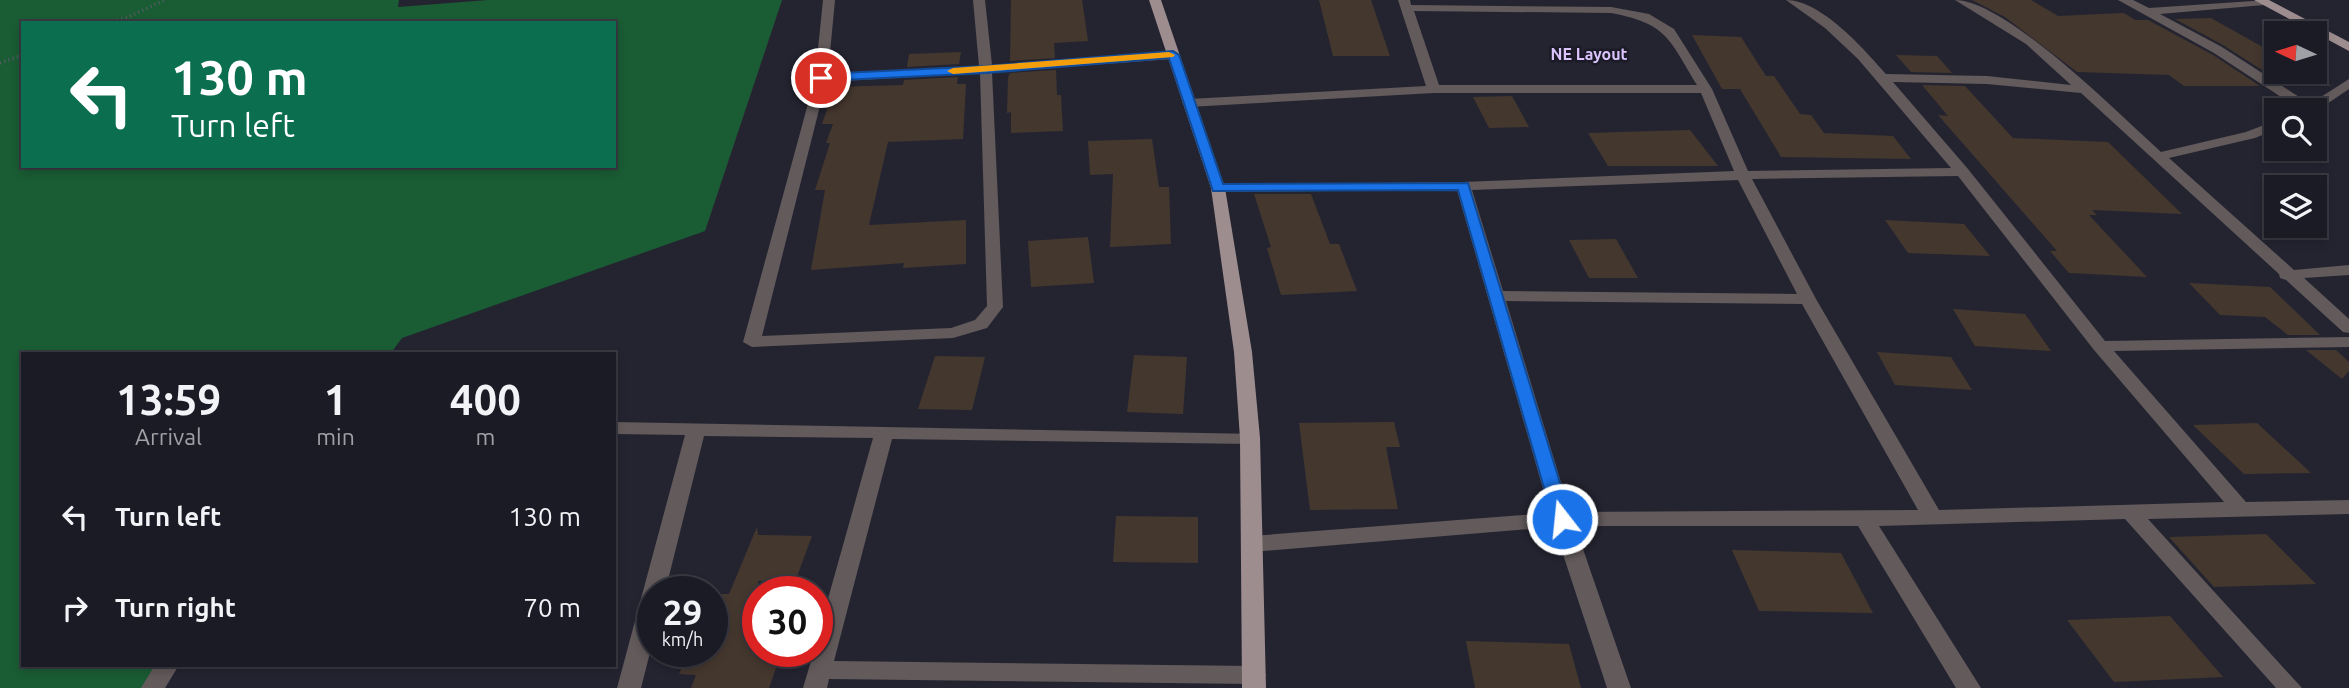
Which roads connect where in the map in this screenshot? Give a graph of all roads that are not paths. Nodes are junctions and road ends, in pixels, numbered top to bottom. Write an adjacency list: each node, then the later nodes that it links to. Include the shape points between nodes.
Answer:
1 (829, 0): 15 (street)
2 (979, 0): 14 (street)
3 (1154, 0): 13 (main road)
4 (1793, 0): 16 (street, via 1819,15)
5 (1961, 0): 20 (street, via 2030,41)
6 (2124, 0): 10 (street)
7 (2282, 0): 11 (main road)
8 (2262, 1): 10 (street); 12 (main road)
9 (1405, 4): 18 (street); 19 (street, via 1611,10 1646,16 1670,32)
10 (2148, 12): 21 (street)
11 (2349, 35)
12 (2349, 47)
13 (1173, 55): 14 (street); 23 (main road)
14 (986, 69): 15 (street); 15 (street, via 995,307 981,324 953,333 752,342)
15 (821, 78)
16 (1883, 78): 20 (street, via 1987,80); 26 (street)
17 (2349, 83): 22 (street)
18 (1434, 89): 19 (street); 23 (street)
19 (1706, 89): 27 (street)
20 (2086, 90): 25 (street)
21 (2291, 98)
22 (2327, 98)
23 (1189, 103): 29 (main road)
24 (2264, 129): 25 (street)
25 (2157, 157): 31 (street)
26 (1963, 172): 27 (street); 36 (street)
27 (1743, 175): 28 (street); 33 (street)
28 (1463, 186): 29 (street); 32 (street)
29 (1218, 188): 40 (main road, via 1243,352)
30 (2349, 270): 31 (street)
31 (2287, 275): 34 (street)
32 (1497, 296): 33 (street); 45 (street)
33 (1808, 299): 44 (street)
34 (2349, 328)
35 (2349, 342): 36 (street)
36 (2100, 346): 42 (street)
37 (616, 428): 38 (street)
38 (696, 430): 39 (street); 48 (street)
39 (884, 434): 40 (street); 51 (street)
40 (1250, 438): 47 (main road)
41 (2349, 507): 42 (street)
42 (2241, 509): 43 (street)
43 (2129, 511): 44 (street); 57 (street)
44 (1932, 516): 46 (street)
45 (1562, 519): 46 (street); 47 (street); 55 (street)
46 (1864, 519): 56 (street)
47 (1252, 544): 52 (main road)
48 (658, 576)
49 (637, 657): 54 (street)
50 (166, 667): 53 (street)
51 (818, 679): 52 (street)
52 (1254, 681)
53 (153, 688)
54 (629, 688)
55 (1619, 688)
56 (1969, 688)
57 (2290, 688)

